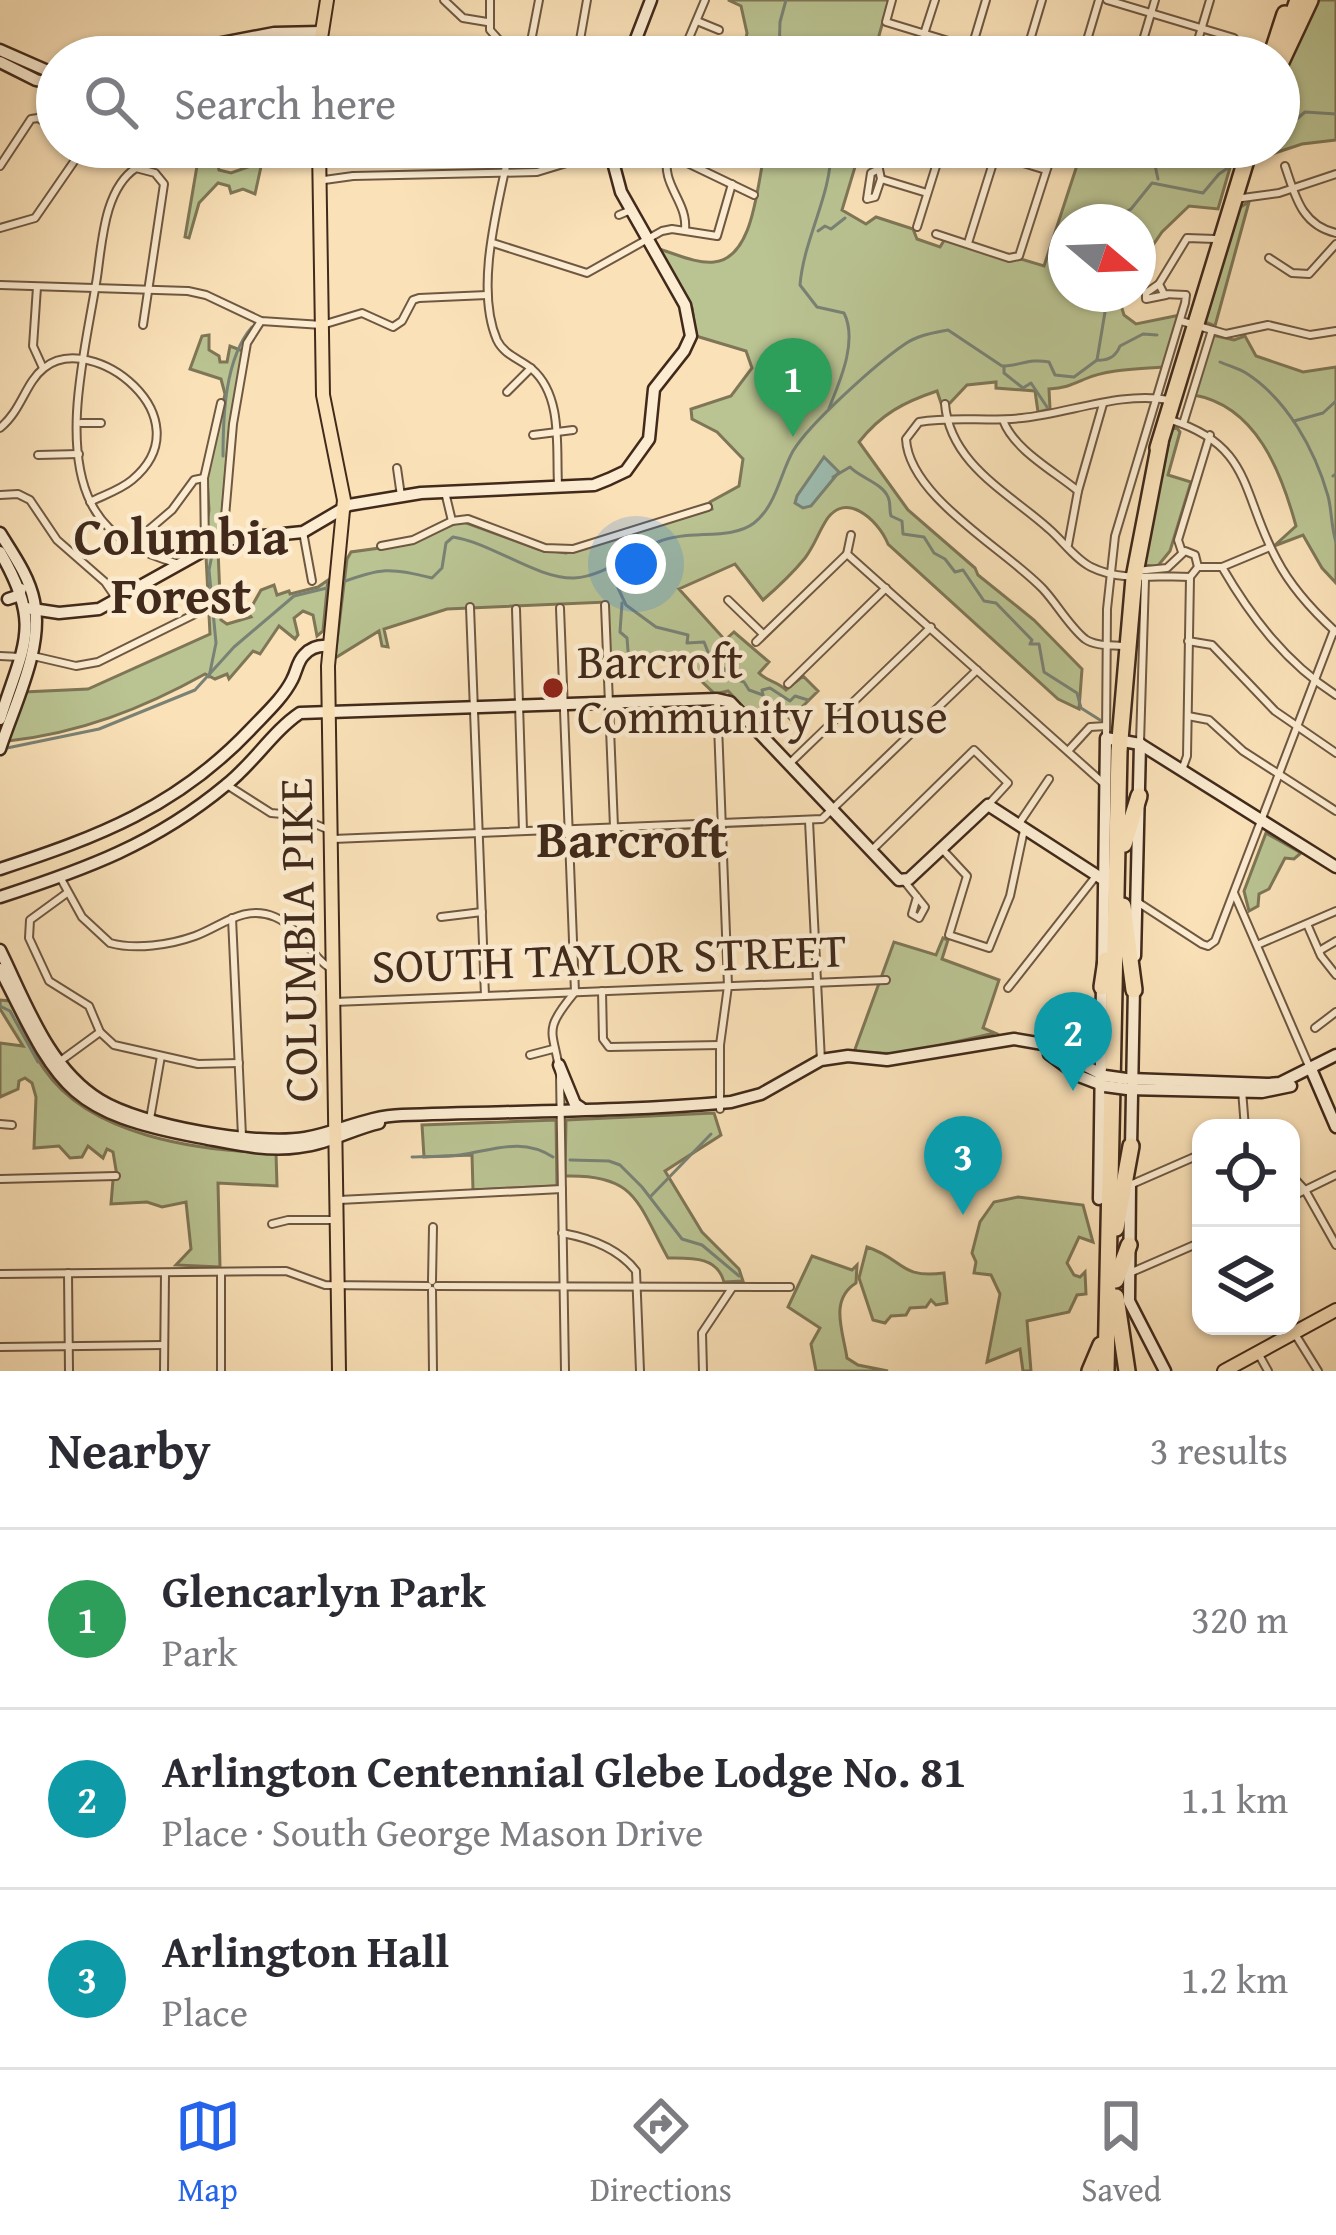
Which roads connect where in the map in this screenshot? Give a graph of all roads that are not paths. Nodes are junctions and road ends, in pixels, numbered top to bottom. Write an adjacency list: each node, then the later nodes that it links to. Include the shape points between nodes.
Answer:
1 (323, 0): 24 (main road)
2 (444, 0): 20 (street, via 463,18)
3 (490, 0): 20 (street)
4 (538, 0): 28 (street)
5 (587, 0): 29 (street)
6 (651, 0): 30 (street)
7 (705, 0): 19 (street)
8 (892, 0): 23 (street, via 886,22)
9 (934, 0): 23 (street)
10 (986, 0): 33 (street)
11 (1042, 0): 34 (street)
12 (1103, 0): 18 (street); 35 (street)
13 (1155, 0): 18 (street)
14 (1210, 0): 21 (street)
15 (1280, 0): 39 (highway)
16 (1294, 0): 40 (highway)
17 (1310, 0): 41 (highway)
18 (1150, 14): 21 (street); 36 (street)
19 (697, 21): 22 (street); 31 (street)
20 (488, 22): 27 (street)
21 (1202, 28): 37 (street); 38 (street)
22 (719, 30)
23 (924, 34): 32 (street)
24 (316, 35): 25 (street); 26 (street)
25 (254, 36)
26 (306, 36)
27 (493, 36)
28 (532, 36)
29 (581, 36)
30 (637, 36)
31 (690, 36)
32 (929, 36)
33 (975, 36)
34 (1031, 36)
35 (1090, 36)
36 (1144, 36)
37 (1200, 36)
38 (1228, 36)
39 (1276, 36)
40 (1282, 36)
41 (1288, 36)
42 (0, 50): 44 (street)
43 (0, 62): 45 (street)
44 (36, 66)
45 (36, 80)
46 (36, 119): 47 (street)
47 (0, 166)
48 (69, 168): 72 (street, via 35,218)
49 (317, 168): 65 (main road, COLUMBIA PIKE)
50 (506, 168): 61 (street)
51 (550, 168): 61 (street)
52 (615, 168): 77 (street, via 625,213)
53 (666, 168): 73 (street)
54 (698, 168): 66 (street)
55 (935, 168): 68 (street)
56 (992, 168): 79 (street)
57 (1041, 168): 60 (street)
58 (1240, 168): 63 (highway)
59 (1286, 168): 67 (street)
60 (1046, 170): 79 (street, via 1021,254 1009,258)
61 (505, 174): 65 (street); 78 (street)
62 (1336, 174): 67 (street)
63 (1237, 177): 70 (highway); 76 (highway)
64 (881, 179): 68 (street)
65 (317, 181): 92 (main road, COLUMBIA PIKE)
66 (732, 184): 69 (street); 73 (street, via 717,236)
67 (1291, 189): 70 (street); 74 (street, via 1309,219)
68 (927, 193): 71 (street)
69 (754, 195)
70 (1234, 199): 82 (highway)
71 (916, 227)
72 (0, 228)
73 (685, 230): 77 (street)
74 (1336, 233)
75 (935, 234): 79 (street)
76 (1215, 239): 82 (highway); 83 (street, via 1187,238)
77 (648, 240): 78 (street, via 587,273); 116 (street, via 689,313 686,349 655,388 640,456 610,479)
78 (494, 243): 88 (street)
79 (968, 243)
80 (1336, 244): 81 (street, via 1310,274)
81 (1269, 258)
82 (1209, 280): 93 (highway)
83 (1159, 284): 89 (street); 89 (street, via 1146,299)
84 (0, 285): 85 (street)
85 (37, 287): 86 (street); 96 (street, via 33,346)
86 (94, 288): 87 (street); 87 (street, via 105,223 136,168 164,184); 95 (street)
87 (150, 290): 90 (street, via 206,295); 91 (street)
88 (487, 295): 92 (street, via 419,298 393,327 362,314); 97 (street, via 502,350)
89 (1166, 295): 93 (street, via 1186,295)
90 (261, 321): 92 (street); 128 (street, via 247,343)
91 (143, 325)
92 (319, 325): 123 (main road, COLUMBIA PIKE)
93 (1196, 325): 94 (street, via 1234,334 1268,325 1310,335); 102 (highway); 102 (street)
94 (1336, 331)
95 (80, 362): 96 (street); 105 (street); 121 (street, via 125,375 154,420 143,468)
96 (43, 368): 107 (street)
97 (531, 368): 98 (street); 109 (street, via 551,394)
98 (507, 392)
99 (221, 403): 115 (street)
100 (944, 404): 104 (street)
101 (1102, 404): 102 (street, via 1134,398); 103 (street); 117 (street)
102 (1170, 410): 111 (street); 142 (highway); 142 (street, via 1115,536)
103 (1004, 419): 104 (street); 117 (street, via 1028,452)
104 (946, 420): 130 (street, via 978,470); 162 (street, via 910,429 907,452 917,469 1082,635)
105 (79, 423): 106 (street); 113 (street)
106 (101, 423)
107 (0, 428)
108 (573, 430): 109 (street)
109 (555, 433): 110 (street); 116 (street)
110 (533, 435)
111 (1210, 435): 132 (street, via 1238,466); 135 (street, via 1178,540)
112 (38, 454): 113 (street)
113 (79, 454): 121 (street)
114 (398, 468): 120 (street)
115 (203, 478): 129 (street); 133 (street)
116 (558, 488): 118 (street)
117 (1078, 491): 130 (street)
118 (445, 492): 120 (street); 124 (street)
119 (0, 495): 148 (street, via 30,500 57,540)
120 (401, 496): 123 (street)
121 (90, 502): 129 (street)
122 (708, 507): 124 (street, via 559,550 468,519)
123 (341, 508): 125 (street); 161 (main road, COLUMBIA PIKE)
124 (452, 521): 131 (street)
125 (303, 532): 128 (street); 144 (street)
126 (0, 533): 153 (street, via 27,579)
127 (851, 535): 136 (street)
128 (223, 539): 133 (street)
129 (130, 545): 138 (street)
130 (1068, 545): 142 (street, via 1087,565)
131 (381, 546)
132 (1270, 547): 140 (street); 157 (street)
133 (205, 548): 138 (street)
134 (0, 552): 146 (street)
135 (1183, 552): 137 (street); 139 (street, via 1195,555)
136 (847, 554): 145 (street); 158 (street)
137 (1173, 563): 141 (street); 142 (street)
138 (179, 564): 148 (street)
139 (1198, 567): 140 (street); 143 (street)
140 (1222, 567): 166 (street, via 1257,622)
141 (1178, 574): 142 (street); 143 (street)
142 (1132, 576): 162 (highway); 179 (street)
143 (1190, 577): 159 (street)
144 (312, 581)
145 (886, 588): 156 (street); 167 (street)
146 (21, 589): 147 (street); 153 (street)
147 (4, 597): 153 (street)
148 (116, 598): 153 (street, via 82,613)
149 (728, 600): 158 (street)
150 (605, 605): 170 (street)
151 (470, 607): 173 (street)
152 (560, 608): 171 (street)
153 (31, 609): 164 (street)
154 (516, 609): 172 (street)
155 (201, 611): 164 (street, via 98,662)
156 (931, 628): 165 (street); 183 (street)
157 (1335, 631): 166 (street)
158 (764, 634): 160 (street)
159 (1188, 641): 175 (street); 177 (street, via 1212,645)
160 (756, 642)
161 (329, 643): 174 (main road, COLUMBIA PIKE); 206 (street, via 302,656 291,683 252,727 172,796 107,832)
162 (1118, 650): 178 (highway)
163 (0, 656): 164 (street)
164 (25, 657): 176 (street)
165 (977, 670): 181 (street); 191 (street)
166 (1315, 680): 168 (street); 177 (street)
167 (788, 684)
168 (1336, 695)
169 (716, 699): 170 (street); 183 (street, via 730,702); 195 (street)
170 (609, 702): 171 (street); 196 (street)
171 (564, 704): 172 (street); 198 (street)
172 (519, 706): 173 (street); 199 (street)
173 (473, 708): 174 (street); 200 (street)
174 (328, 712): 188 (street, via 296,714); 201 (main road, COLUMBIA PIKE)
175 (1188, 716): 184 (street); 185 (street, via 1209,720)
176 (4, 721): 180 (street)
177 (1297, 728): 182 (street); 185 (street)
178 (1111, 734): 179 (street); 181 (street, via 1090,727); 186 (street); 204 (highway)
179 (1140, 744): 184 (street); 189 (street)
180 (0, 749)
181 (1068, 751): 186 (street)
182 (1336, 753)
183 (788, 764): 191 (street)
184 (1182, 770): 193 (street)
185 (1280, 774): 192 (street); 193 (street)
186 (1101, 776): 204 (street)
187 (1048, 779): 197 (street)
188 (226, 785): 201 (street); 207 (street, via 151,839)
189 (1139, 796): 204 (highway); 213 (street)
190 (988, 805): 197 (street); 202 (street); 203 (street, via 1006,779 974,750)
191 (832, 811): 194 (street); 203 (street)
192 (1336, 811)
193 (1263, 820): 205 (street); 210 (street)
194 (809, 821): 195 (street); 228 (street)
195 (722, 824): 196 (street); 229 (street)
196 (614, 827): 198 (street)
197 (1021, 827): 202 (street, via 1010,896 989,948 949,933 967,876); 204 (street)
198 (569, 830): 199 (street); 234 (street)
199 (524, 831): 200 (street)
200 (478, 833): 201 (street); 215 (street)
201 (331, 835): 224 (main road, COLUMBIA PIKE)
202 (941, 848): 208 (street)
203 (870, 852): 208 (street)
204 (1106, 866): 213 (highway); 230 (highway); 230 (street); 231 (street); 288 (highway)
205 (1336, 867)
206 (0, 869)
207 (60, 877): 209 (street); 211 (street)
208 (904, 881): 212 (street)
209 (68, 893): 217 (street, via 98,936 120,946 189,938); 240 (street, via 30,920 29,938 49,981 89,1006)
210 (1234, 893): 213 (street, via 1212,945); 220 (street)
211 (0, 897)
212 (917, 897)
213 (1130, 903): 232 (highway); 279 (highway)
214 (1336, 911): 218 (street)
215 (482, 912): 216 (street); 236 (street)
216 (441, 916)
217 (232, 918): 222 (street, via 254,912 281,920); 247 (street)
218 (1307, 924): 220 (street); 223 (street)
219 (1336, 941): 223 (street)
220 (1257, 945): 250 (street)
221 (0, 950): 235 (street)
222 (312, 950): 224 (street); 224 (street, via 326,968)
223 (1319, 951): 226 (street)
224 (333, 962): 237 (main road, COLUMBIA PIKE)
225 (0, 969): 235 (street)
226 (1336, 975)
227 (886, 980): 228 (street, SOUTH TAYLOR STREET)
228 (815, 983): 229 (street, SOUTH TAYLOR STREET); 246 (street)
229 (728, 986): 233 (street, SOUTH TAYLOR STREET); 241 (street)
230 (1102, 987): 251 (street)
231 (1008, 988)
232 (1134, 990): 252 (street)
233 (602, 991): 234 (street, SOUTH TAYLOR STREET); 241 (street, via 609,1047)
234 (575, 992): 236 (street, SOUTH TAYLOR STREET); 242 (street, via 550,1029)
235 (17, 994): 248 (street)
236 (485, 996): 237 (street, SOUTH TAYLOR STREET)
237 (334, 1002): 262 (main road, COLUMBIA PIKE)
238 (1336, 1012): 239 (street)
239 (1315, 1028)
240 (100, 1032): 244 (street, via 127,1050); 248 (street)
241 (720, 1045): 254 (street)
242 (553, 1049): 243 (street); 249 (street)
243 (530, 1055)
244 (161, 1056): 247 (street); 259 (street)
245 (1336, 1059): 250 (street)
246 (821, 1062): 251 (street, via 1015,1039 1042,1044); 254 (street)
247 (239, 1063): 263 (street)
248 (56, 1065): 259 (street, via 92,1105)
249 (559, 1065): 255 (street); 256 (street)
250 (1312, 1073): 253 (street); 261 (street)
251 (1102, 1080): 252 (street, bridge); 274 (street)
252 (1129, 1084): 253 (street); 264 (street)
253 (1241, 1088): 257 (street)
254 (720, 1106): 255 (street); 256 (street)
255 (581, 1108): 256 (street)
256 (561, 1112): 262 (street, via 379,1116); 271 (street)
257 (1244, 1119)
258 (0, 1124): 260 (street)
259 (149, 1124): 263 (street)
260 (12, 1125)
261 (1336, 1126)
262 (338, 1133): 263 (street); 275 (main road, COLUMBIA PIKE)
263 (242, 1141)
264 (1131, 1146): 269 (street); 279 (highway)
265 (1192, 1158): 269 (street)
266 (1336, 1175): 272 (street)
267 (116, 1176): 268 (street)
268 (0, 1179)
269 (1130, 1185): 281 (street)
270 (1300, 1185): 272 (street)
271 (562, 1189): 275 (street); 280 (street)
272 (1305, 1190): 273 (street); 282 (street)
273 (1300, 1192)
274 (1099, 1198): 288 (highway)
275 (339, 1201): 276 (main road, COLUMBIA PIKE)
276 (339, 1220): 277 (street); 289 (main road, COLUMBIA PIKE)
277 (272, 1224)
278 (433, 1227): 290 (street)
279 (1117, 1228): 288 (highway)
280 (562, 1232): 291 (street); 292 (street, via 627,1260)
281 (1130, 1245): 288 (highway)
282 (1336, 1245)
283 (1192, 1246): 288 (street)
284 (221, 1271): 285 (street); 289 (street, via 286,1271); 304 (street)
285 (165, 1272): 286 (street); 298 (street)
286 (68, 1273): 287 (street); 300 (street)
287 (0, 1274)
288 (1115, 1283): 310 (highway); 311 (highway); 312 (highway); 313 (street)
289 (340, 1285): 290 (street); 305 (main road, COLUMBIA PIKE)
290 (433, 1286): 291 (street); 306 (street)
291 (563, 1286): 292 (street); 307 (street)
292 (639, 1286): 293 (street); 308 (street)
293 (733, 1287): 294 (street); 309 (street, via 702,1333)
294 (790, 1287)
295 (1336, 1313): 296 (main road)
296 (1300, 1332)
297 (1295, 1335): 301 (main road); 317 (street)
298 (164, 1345): 300 (street); 303 (street)
299 (0, 1347): 300 (street)
300 (69, 1348): 302 (street)
301 (1259, 1355): 314 (main road); 315 (main road); 316 (street)
302 (69, 1371)
303 (164, 1371)
304 (221, 1371)
305 (339, 1371)
306 (433, 1371)
307 (565, 1371)
308 (640, 1371)
309 (703, 1371)
310 (1090, 1371)
311 (1110, 1371)
312 (1127, 1371)
313 (1166, 1371)
314 (1224, 1371)
315 (1235, 1371)
316 (1268, 1371)
317 (1318, 1371)

